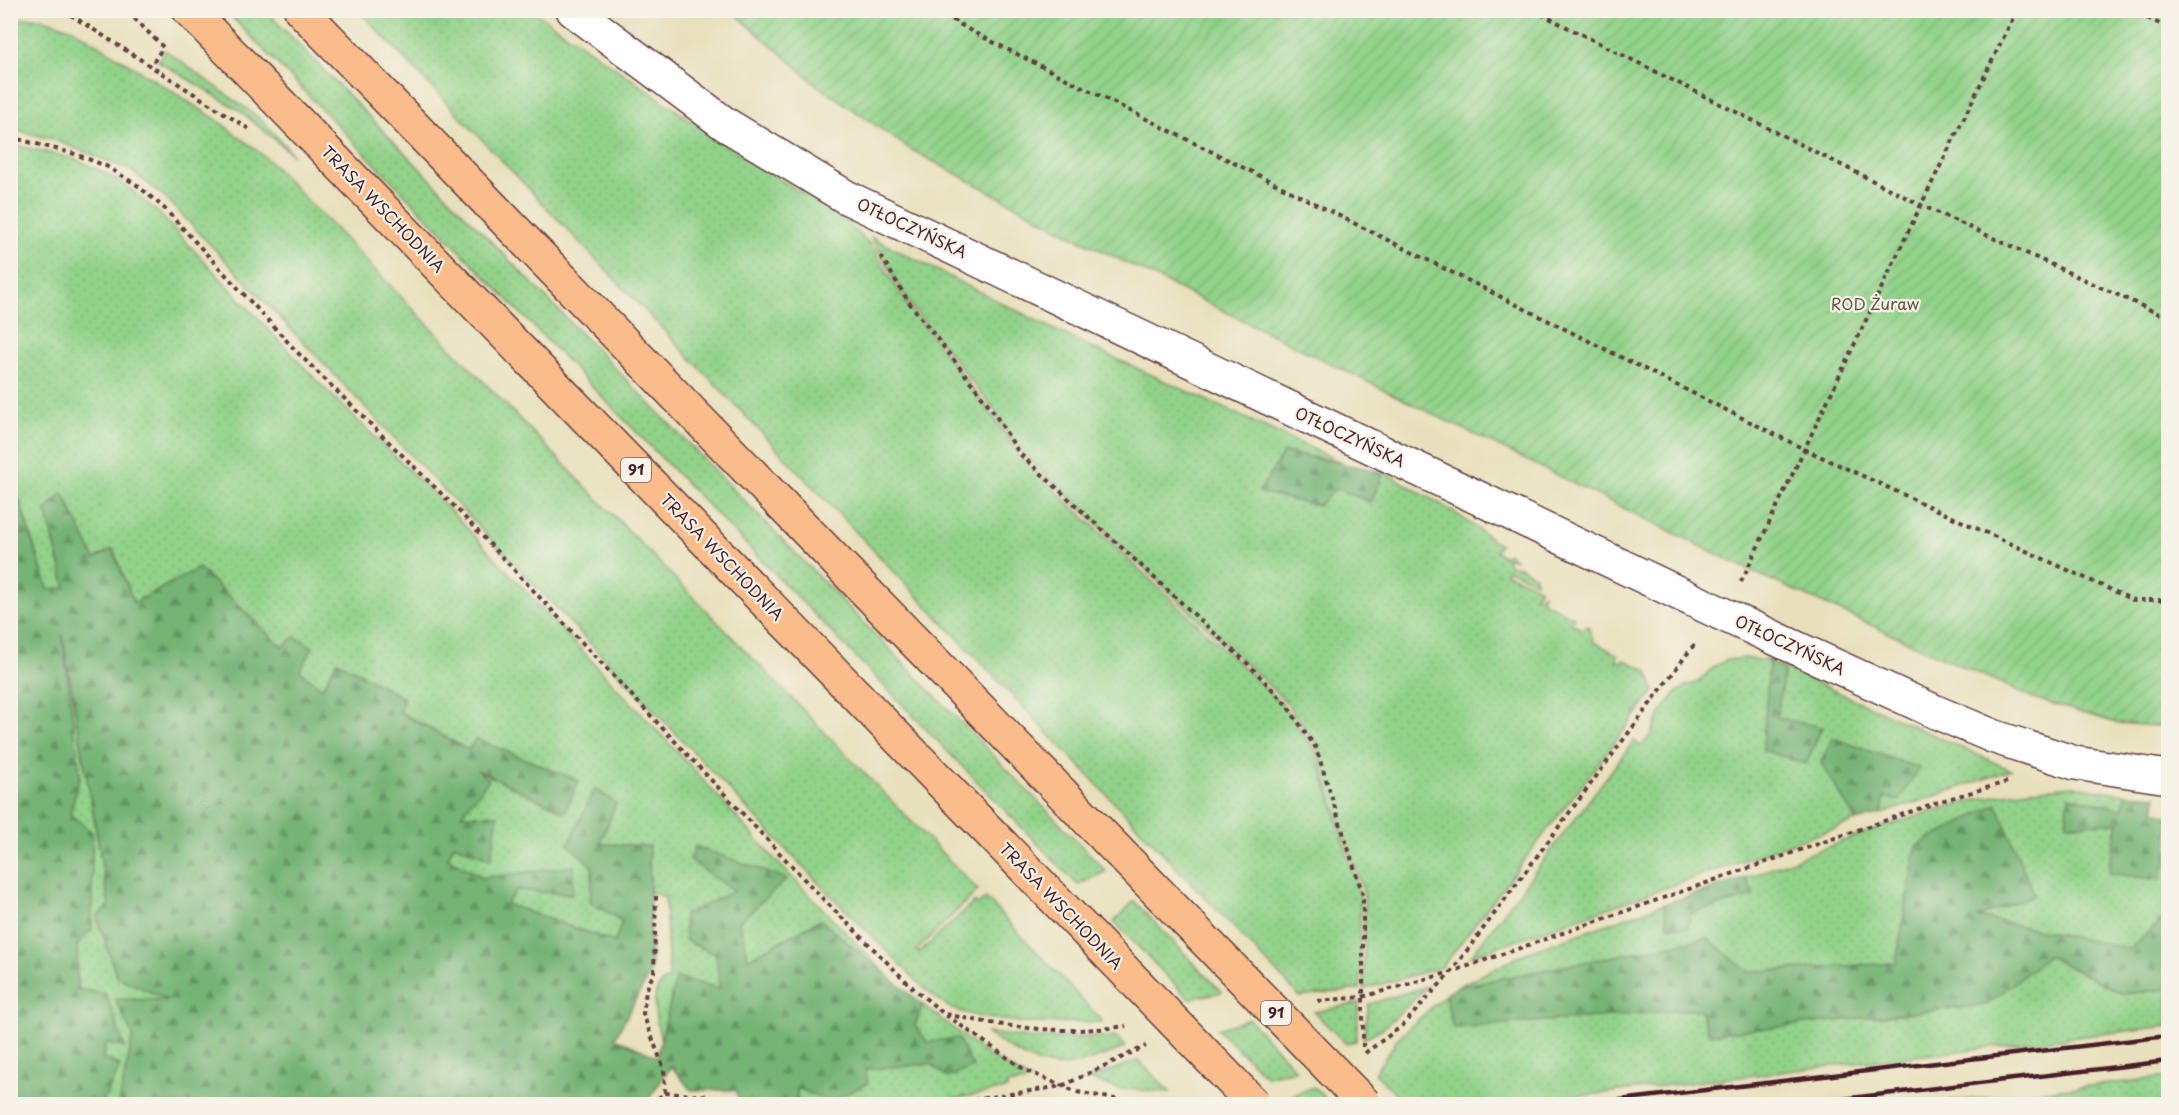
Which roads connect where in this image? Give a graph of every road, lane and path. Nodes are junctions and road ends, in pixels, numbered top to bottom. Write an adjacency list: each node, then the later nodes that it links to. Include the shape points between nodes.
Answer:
1 (119, 10): 10 (path, via 129,13 163,47)
2 (189, 10): 35 (main road, TRASA WSCHODNIA / 91, bridge)
3 (301, 10): 36 (main road, 91, bridge)
4 (573, 10): 17 (street, OTŁOCZYŃSKA, via 725,124 805,175)
5 (937, 10): 15 (path, via 993,42)
6 (1533, 10): 12 (path)
7 (2017, 10): 12 (path)
8 (2131, 10): 9 (path)
9 (2169, 28)
10 (151, 66)
11 (10, 136): 24 (path, via 106,166 164,208 299,354 455,507 819,895)
12 (1920, 205): 14 (path); 15 (path)
13 (879, 254): 22 (path, via 908,301 991,408 1019,453 1249,665 1285,703 1316,748 1363,895)
14 (2169, 318)
15 (1804, 449): 16 (path, via 2133,600); 17 (path)
16 (2169, 600)
17 (1714, 624): 18 (street, OTŁOCZYŃSKA, via 1995,737 2075,763); 21 (path)
18 (2169, 777)
19 (2008, 782): 21 (path, via 1941,801)
20 (656, 897): 28 (path, via 654,972 643,1014 664,1069)
21 (1451, 972): 22 (path); 22 (path, via 1402,1026 1364,1054)
22 (1362, 997): 23 (path)
23 (1307, 1002)
24 (943, 1013): 25 (path, via 1023,1029 1096,1030); 27 (path, via 1007,1059)
25 (1130, 1025)
26 (1156, 1041): 27 (path)
27 (1062, 1086): 30 (path, via 1105,1099); 33 (path)
28 (665, 1094): 31 (path); 32 (path, via 708,1096)
29 (1205, 1101): 30 (path)
30 (1136, 1103): 34 (path)
31 (651, 1104)
32 (722, 1104)
33 (947, 1104)
34 (1072, 1104)
35 (1254, 1104)
36 (1365, 1104)

